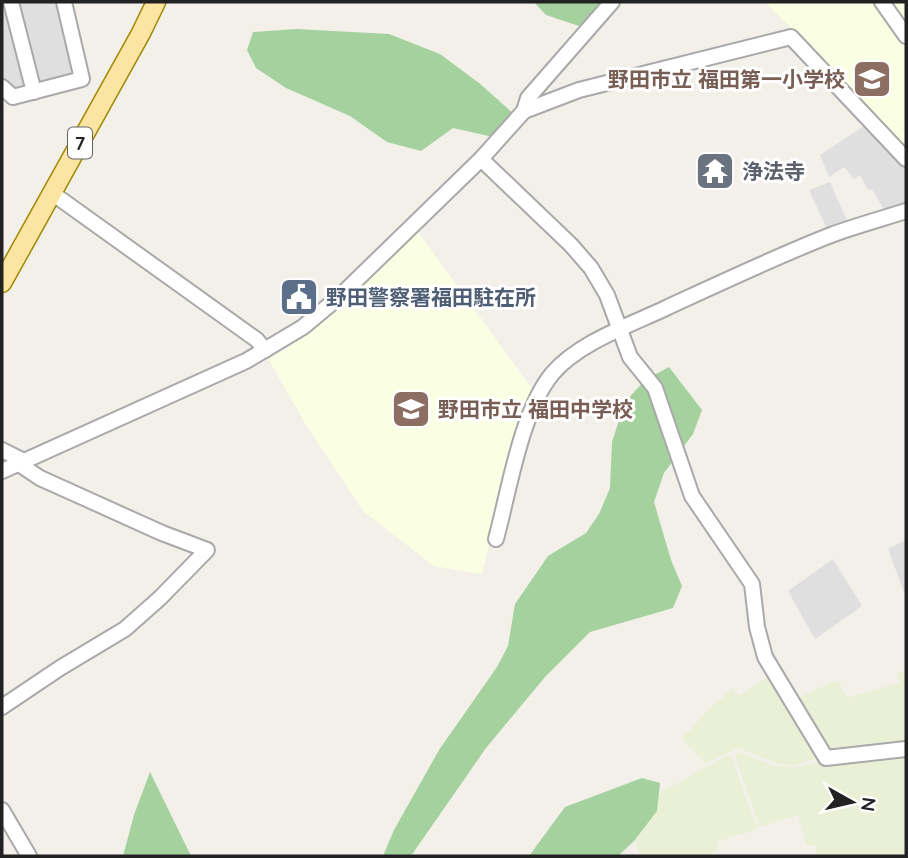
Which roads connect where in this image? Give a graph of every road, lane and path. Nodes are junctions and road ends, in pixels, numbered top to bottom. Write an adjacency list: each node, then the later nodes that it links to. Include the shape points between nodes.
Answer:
1 (10, 2): 8 (street)
2 (64, 2): 8 (street, via 82,79)
3 (156, 2): 12 (main road, 7)
4 (612, 2): 9 (street, via 528,98)
5 (882, 2): 6 (street)
6 (906, 36)
7 (2, 87): 8 (street, via 13,97)
8 (34, 92)
9 (524, 111): 10 (street); 11 (street, via 579,90 791,37)
10 (481, 159): 15 (street, via 585,260); 16 (street, via 339,297)
11 (906, 159)
12 (52, 193): 14 (main road, 7); 16 (street)
13 (906, 211): 15 (street, via 821,239)
14 (2, 283)
15 (621, 329): 20 (street, via 570,357 542,389 524,431); 22 (street, via 630,357 655,388 692,496 752,584 765,657 826,758)
16 (265, 350): 18 (street)
17 (2, 450): 18 (street)
18 (22, 462): 19 (street); 21 (street, via 40,478 207,550 125,629)
19 (2, 471)
20 (496, 539)
21 (2, 707)
22 (906, 749)
23 (2, 810): 24 (street)
24 (29, 856)

